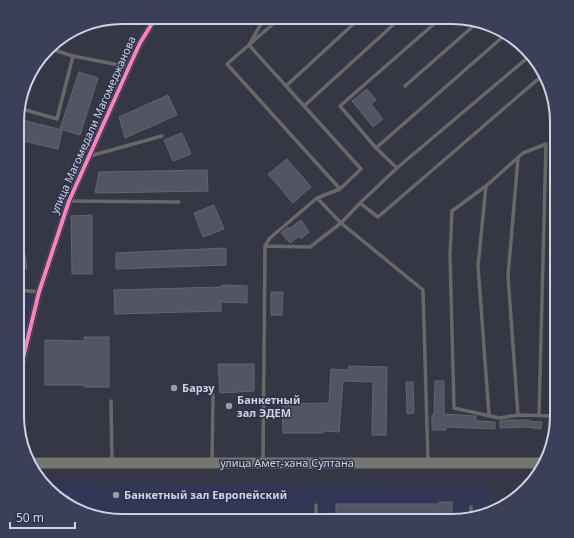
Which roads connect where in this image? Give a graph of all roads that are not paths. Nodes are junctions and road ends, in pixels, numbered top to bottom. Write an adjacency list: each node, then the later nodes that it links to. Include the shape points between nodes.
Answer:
1 (152, 24): 13 (street, улица Магомедали Магомеджановa)
2 (261, 24): 9 (lane)
3 (273, 24): 9 (lane)
4 (353, 24): 15 (lane)
5 (392, 24): 17 (lane)
6 (434, 24): 20 (lane, via 340,106)
7 (473, 26): 16 (lane)
8 (501, 38): 20 (lane)
9 (249, 45): 15 (lane); 25 (lane, via 227,64)
10 (55, 50): 11 (lane)
11 (73, 56): 13 (lane); 18 (lane, via 57,118)
12 (527, 58): 23 (lane)
13 (129, 67): 21 (street, улица Магомедали Магомеджановa)
14 (539, 78): 29 (lane, via 378,217)
15 (286, 86): 17 (lane)
16 (405, 86)
17 (304, 106): 25 (lane, via 362,169)
18 (25, 110)
19 (162, 136): 21 (lane)
20 (376, 148): 23 (lane)
21 (89, 156): 27 (street, улица Магомедали Магомеджановa)
22 (518, 158): 24 (lane); 38 (lane, via 508,276); 39 (lane, via 523,153 546,144)
23 (397, 168): 29 (lane)
24 (486, 186): 37 (lane, via 478,266); 37 (lane, via 452,211 450,255 454,408)
25 (340, 189): 26 (lane)
26 (317, 198): 30 (lane); 31 (lane, via 270,238)
27 (69, 201): 28 (lane); 33 (street, улица Магомедали Магомеджановa)
28 (179, 202)
29 (360, 203): 30 (lane)
30 (341, 223): 31 (lane, via 310,247); 45 (lane, via 423,290)
31 (265, 246): 44 (lane)
32 (24, 291): 33 (lane)
33 (39, 292): 34 (street, улица Магомедали Магомеджановa)
34 (24, 354)
35 (213, 395): 43 (lane)
36 (111, 401): 42 (lane)
37 (490, 415): 38 (lane, via 500,418)
38 (518, 415): 39 (lane)
39 (540, 415): 40 (lane)
40 (550, 416)
41 (36, 463): 42 (main road, улица Амет-хана Султана)
42 (112, 463): 43 (main road, улица Амет-хана Султана)
43 (212, 463): 44 (main road, улица Амет-хана Султана)
44 (263, 463): 45 (main road, улица Амет-хана Султана)
45 (428, 463): 46 (main road, улица Амет-хана Султана)
46 (538, 463)
47 (316, 505): 50 (lane)
48 (472, 507): 49 (lane)
49 (472, 512)
50 (316, 514)

